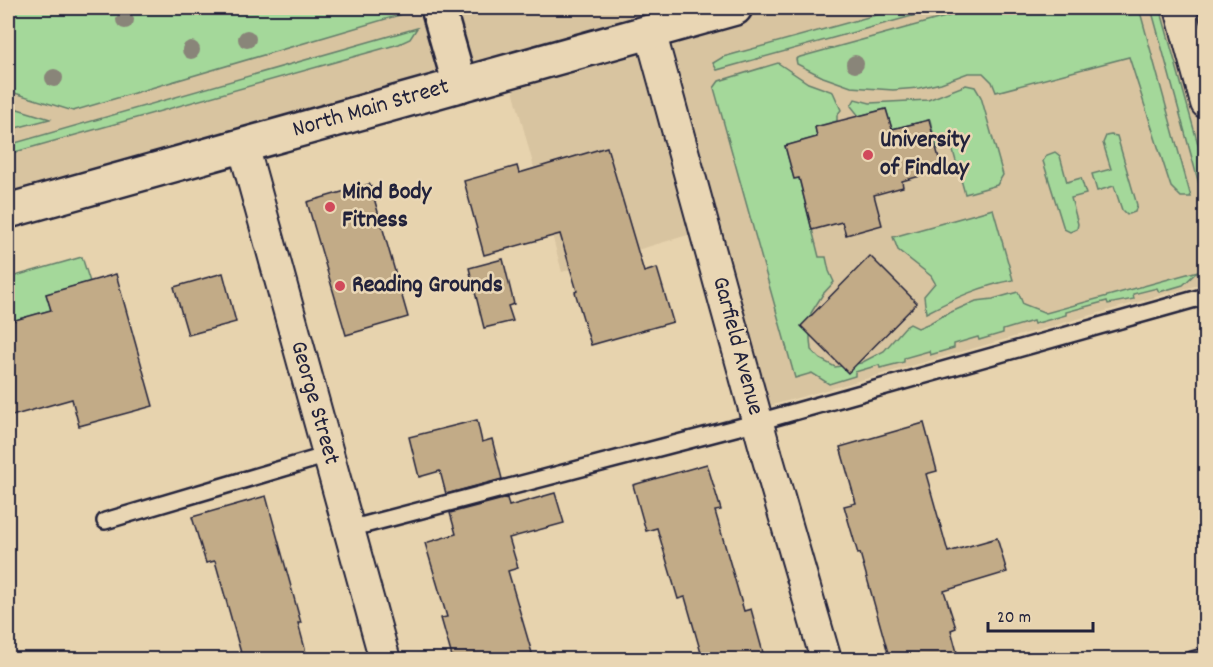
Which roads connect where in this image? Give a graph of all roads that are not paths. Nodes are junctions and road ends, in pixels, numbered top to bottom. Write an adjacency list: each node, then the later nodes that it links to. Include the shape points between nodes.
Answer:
1 (438, 8): 5 (main road)
2 (735, 8): 4 (main road, North Main Street)
3 (1180, 8): 6 (street)
4 (650, 31): 5 (main road, North Main Street); 10 (street, Garfield Avenue)
5 (460, 84): 7 (main road, North Main Street)
6 (1206, 103)
7 (243, 145): 8 (main road, North Main Street); 11 (street, George Street)
8 (8, 211)
9 (1206, 296): 10 (lane)
10 (758, 422): 13 (lane); 16 (street, Garfield Avenue)
11 (328, 455): 12 (lane); 13 (street, George Street)
12 (105, 521)
13 (349, 529): 15 (street, George Street)
14 (1206, 656): 17 (lane)
15 (385, 660)
16 (826, 660)
17 (1192, 660)

